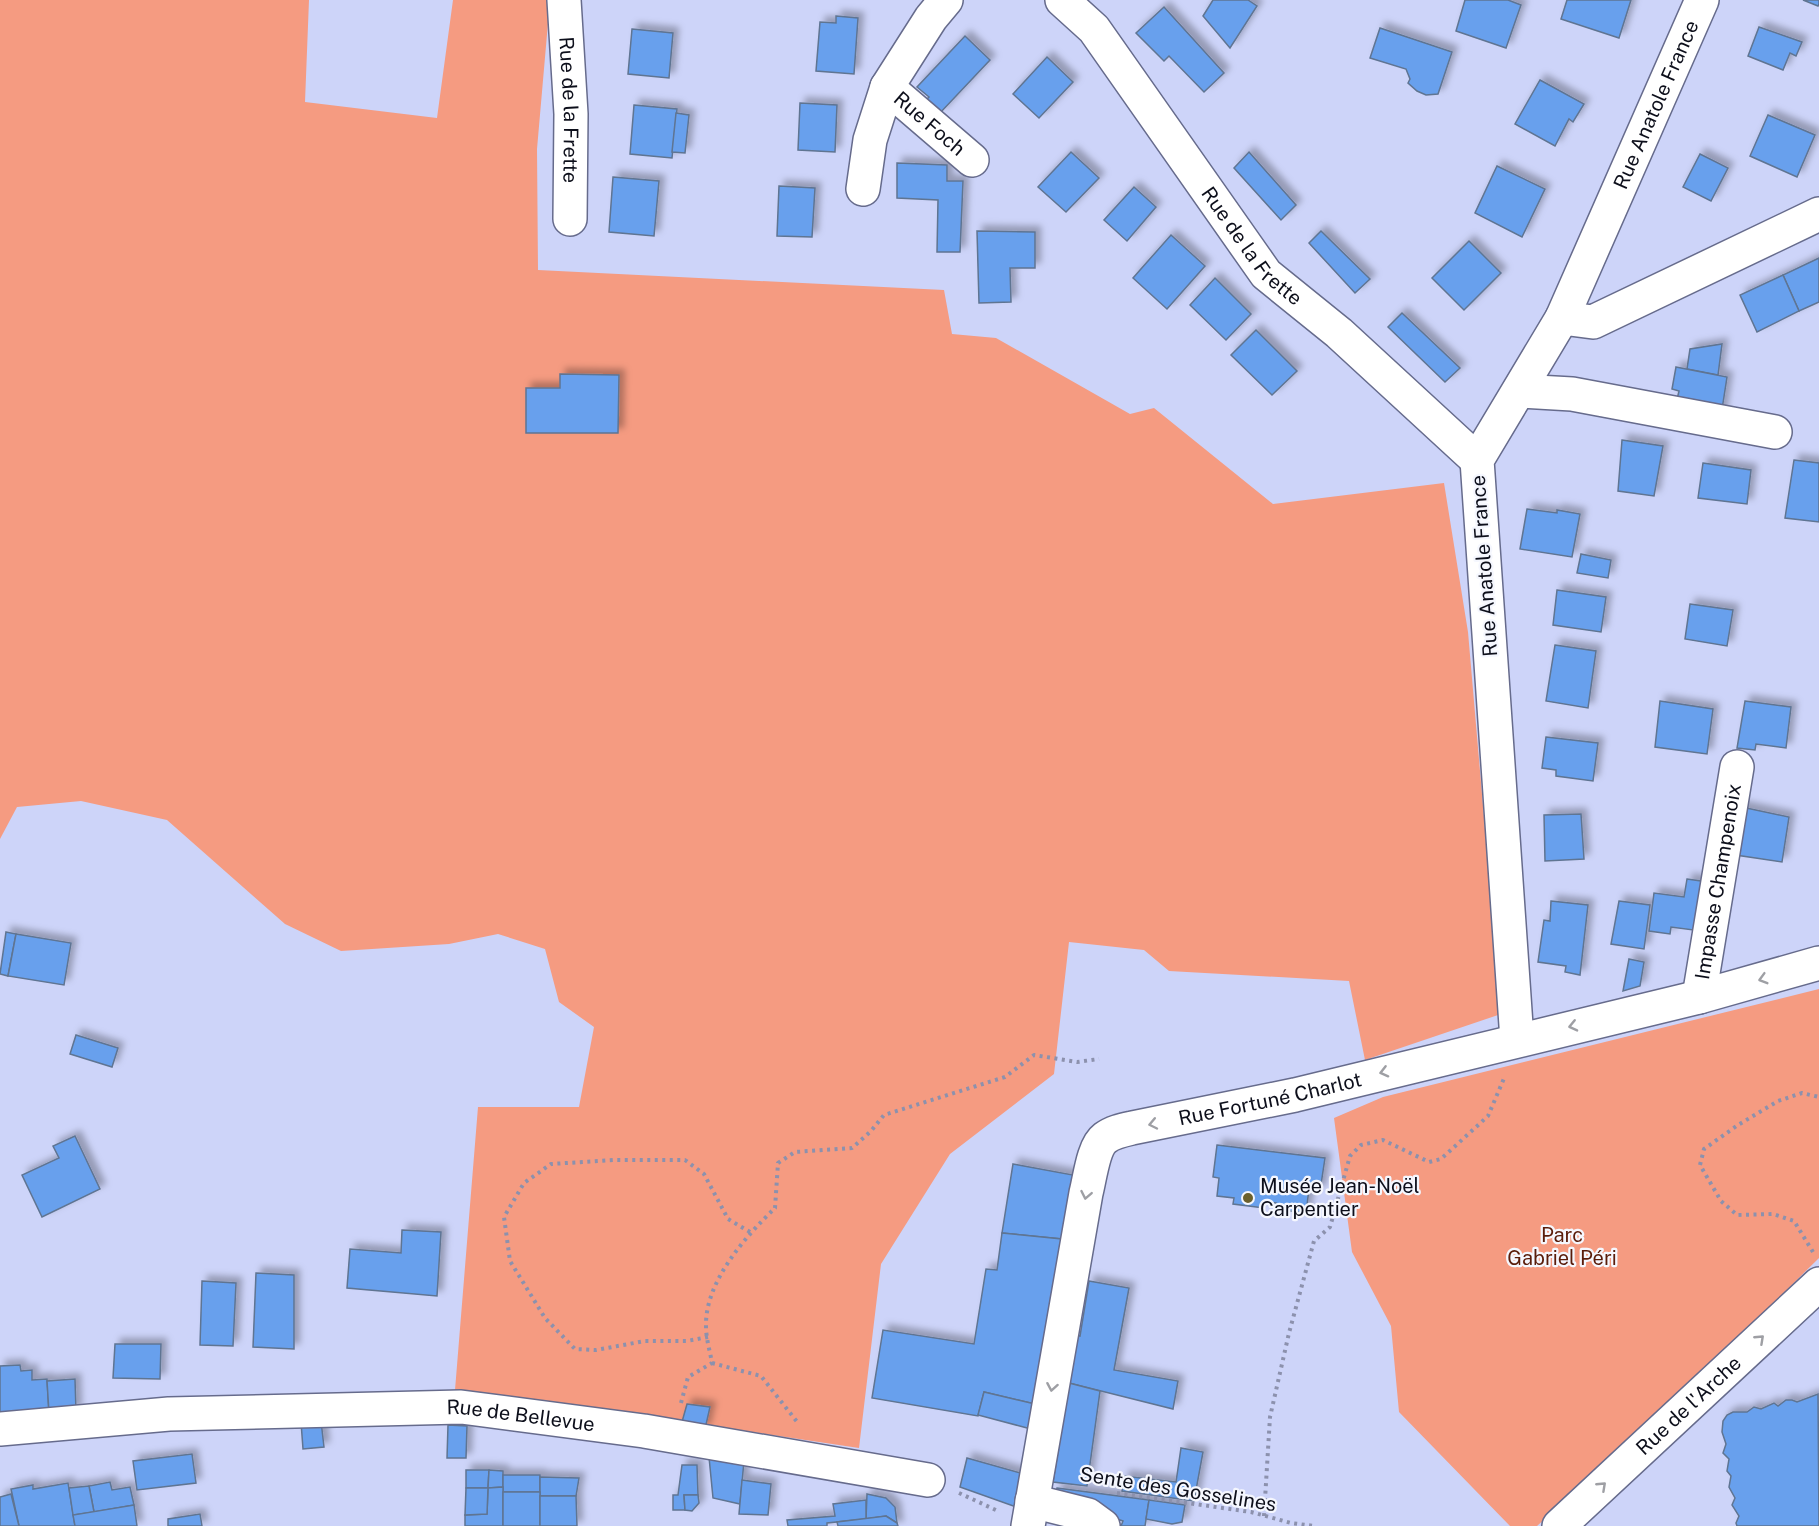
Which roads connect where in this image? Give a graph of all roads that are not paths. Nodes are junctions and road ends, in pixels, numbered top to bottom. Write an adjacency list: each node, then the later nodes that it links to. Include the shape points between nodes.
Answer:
1 (564, 0): 9 (street, Rue de la Frette, via 571,114)
2 (946, 0): 5 (street, Rue Foch)
3 (1062, 0): 13 (street, Rue de la Frette, via 1094,29 1266,274 1339,333)
4 (1702, 0): 10 (street, Rue Anatole France)
5 (887, 87): 6 (street, Rue Foch); 7 (street, Rue Foch, via 870,140)
6 (972, 160)
7 (863, 189)
8 (1819, 214): 10 (street, via 1593,322)
9 (570, 219)
10 (1563, 318): 11 (street, Rue Anatole France)
11 (1519, 391): 12 (street, via 1572,394); 13 (street, Rue Anatole France)
12 (1775, 432)
13 (1477, 460): 17 (street, Rue Anatole France)
14 (1737, 767): 16 (street, Impasse Champenoix)
15 (1819, 963): 16 (street, Rue Fortuné Charlot, one-way to 16)
16 (1699, 997): 17 (street, Rue Fortuné Charlot, one-way to 17)
17 (1516, 1040): 21 (street, Rue Fortuné Charlot, one-way to 21, via 1295,1095 1132,1128 1103,1140 1086,1193)
18 (1818, 1272): 23 (street, Rue de l'Arche, one-way to 18)
19 (0, 1430): 20 (street, Rue de Bellevue, via 169,1413 461,1407 678,1436)
20 (928, 1480)
21 (1030, 1517): 22 (street, via 1088,1515)
22 (1103, 1526)
23 (1559, 1526)

